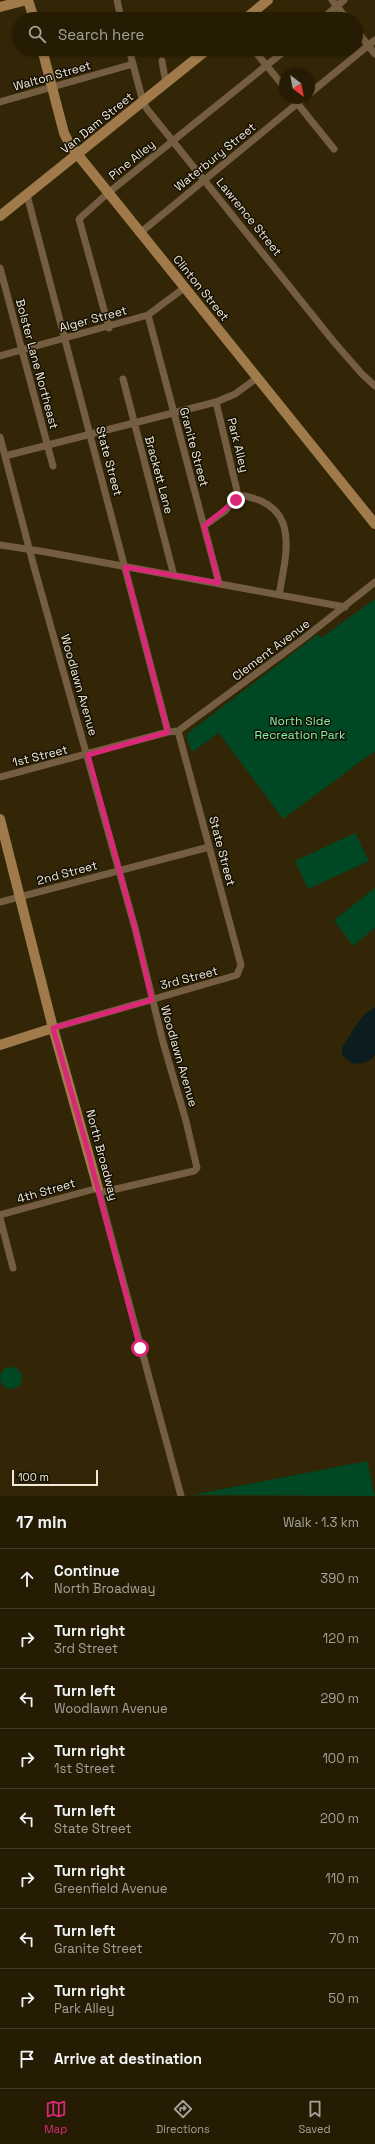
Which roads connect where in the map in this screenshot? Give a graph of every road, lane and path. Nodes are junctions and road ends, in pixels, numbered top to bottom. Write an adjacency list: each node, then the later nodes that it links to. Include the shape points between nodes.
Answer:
1 (28, 0): 7 (street); 8 (street)
2 (117, 0): 9 (street)
3 (268, 0): 10 (street)
4 (332, 0): 6 (street)
5 (344, 0): 6 (street)
6 (337, 6): 11 (street); 12 (street)
7 (0, 7)
8 (32, 12)
9 (120, 12)
10 (253, 12)
11 (330, 12)
12 (342, 12)
13 (363, 39): 15 (street)
14 (375, 40): 15 (street)
15 (368, 46): 16 (street); 17 (street)
16 (363, 50)
17 (375, 54)
18 (44, 56): 29 (street, Clinton Street)
19 (131, 56): 25 (street, Lawrence Street)
20 (200, 56): 28 (street, Van Dam Street)
21 (259, 56): 26 (street)
22 (279, 56): 26 (street, Pine Alley)
23 (356, 56): 30 (street)
24 (162, 61): 28 (street)
25 (133, 64): 29 (street, Walton Street); 32 (street, Lawrence Street)
26 (267, 66): 27 (street); 35 (street, Pine Alley)
27 (279, 81)
28 (166, 84): 32 (street, Van Dam Street)
29 (52, 87): 31 (street, Walton Street); 37 (street, Clinton Street, via 64,133)
30 (315, 89)
31 (0, 102)
32 (143, 102): 35 (street, Lawrence Street); 37 (street, Van Dam Street)
33 (292, 104): 38 (street, Waterbury Street)
34 (297, 104): 36 (street)
35 (172, 142): 38 (street, Lawrence Street); 39 (street, Pine Alley)
36 (334, 149)
37 (78, 156): 39 (street, Clinton Street); 40 (street, Van Dam Street)
38 (205, 180): 42 (street, Waterbury Street); 52 (street, Lawrence Street, via 353,364)
39 (108, 193): 42 (street, Clinton Street); 46 (street, Pine Alley, via 79,219)
40 (27, 195): 41 (street, Van Dam Street); 47 (street, State Street)
41 (0, 216)
42 (140, 233): 44 (street, Clinton Street)
43 (0, 268): 48 (street, Bolster Lane Northeast)
44 (184, 288): 45 (street, Alger Street); 50 (street, Clinton Street)
45 (148, 315): 46 (street, Alger Street); 54 (street, Granite Street)
46 (109, 328): 47 (street, Alger Street)
47 (64, 339): 48 (street, Alger Street); 56 (street, State Street)
48 (22, 349): 49 (street, Alger Street); 58 (street, Bolster Lane Northeast)
49 (0, 356)
50 (257, 378): 53 (street, via 235,394); 62 (street, Clinton Street)
51 (123, 379): 55 (street, Brackett Lane)
52 (375, 386)
53 (216, 402): 54 (street); 61 (street, Park Alley)
54 (174, 413): 55 (street); 63 (street, Granite Street)
55 (134, 423): 56 (street); 67 (street, Brackett Lane)
56 (90, 434): 58 (street); 66 (street, State Street)
57 (1, 441): 59 (street, Woodlawn Avenue)
58 (48, 446): 59 (street); 60 (street, Bolster Lane Northeast)
59 (5, 456): 65 (street, Woodlawn Avenue)
60 (53, 466)
61 (238, 495): 63 (street, via 225,511); 70 (street, via 260,500 271,507 286,530 288,543)
62 (375, 524)
63 (204, 526): 69 (street, Granite Street)
64 (0, 545): 65 (street)
65 (30, 549): 66 (street); 74 (street, Woodlawn Avenue)
66 (125, 567): 67 (street); 72 (street, State Street)
67 (174, 576): 69 (street)
68 (375, 582): 71 (street, Clement Avenue)
69 (219, 583): 70 (street)
70 (279, 595): 71 (street)
71 (345, 607): 73 (street, Clement Avenue)
72 (168, 732): 73 (street, 1st Street); 74 (street, 1st Street)
73 (178, 732): 77 (street, State Street)
74 (88, 755): 75 (street, 1st Street); 78 (street, Woodlawn Avenue)
75 (0, 777)
76 (0, 819): 79 (street, North Broadway)
77 (209, 847): 78 (street, 2nd Street); 81 (street, State Street, via 241,965)
78 (119, 871): 79 (street, 2nd Street); 82 (street, Woodlawn Avenue)
79 (20, 897): 80 (street, 2nd Street); 83 (street, North Broadway)
80 (0, 902)
81 (237, 975): 82 (street, 3rd Street)
82 (152, 1000): 83 (street, 3rd Street); 85 (street, Woodlawn Avenue, via 198,1168)
83 (53, 1028): 84 (street); 86 (street, North Broadway)
84 (0, 1045)
85 (194, 1171): 86 (street, 4th Street)
86 (98, 1191): 87 (street, 4th Street); 89 (street, North Broadway)
87 (0, 1216): 88 (street)
88 (13, 1268)
89 (181, 1496)

